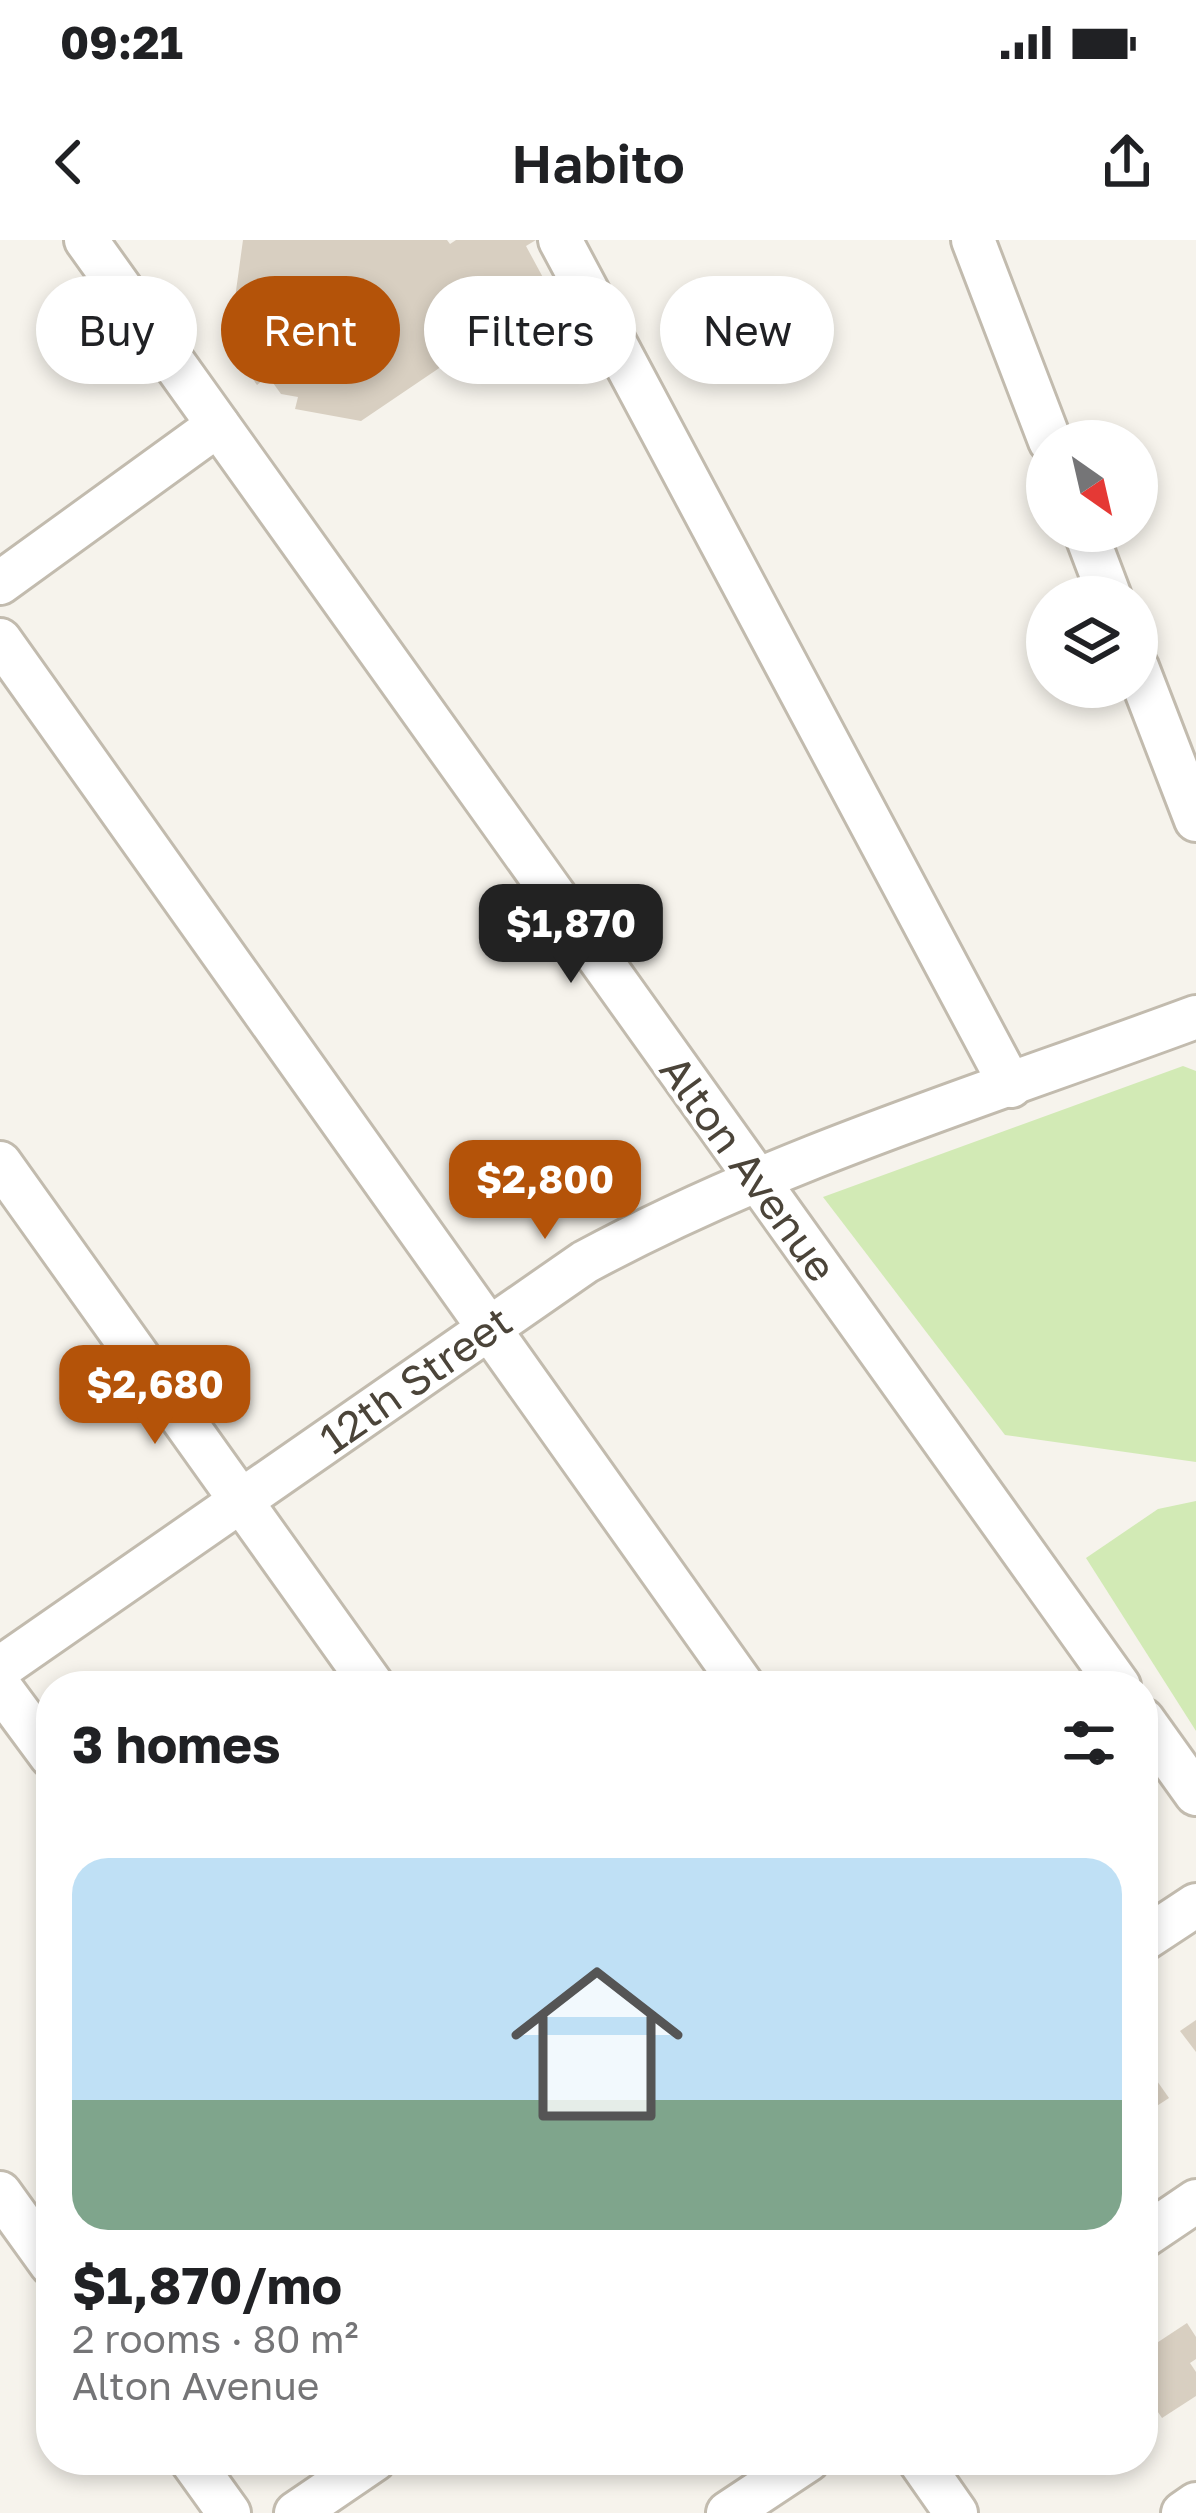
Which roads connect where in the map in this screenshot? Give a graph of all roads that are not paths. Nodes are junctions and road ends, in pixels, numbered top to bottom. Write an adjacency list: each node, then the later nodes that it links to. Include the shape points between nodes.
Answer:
1 (86, 240): 5 (street, Alton Avenue)
2 (560, 240): 11 (street)
3 (973, 240): 4 (street)
4 (1042, 420)
5 (218, 424): 6 (street); 13 (street, Alton Avenue)
6 (0, 584)
7 (0, 640): 14 (street)
8 (1153, 708): 9 (street)
9 (1196, 820)
10 (1196, 1017): 11 (street, 12th Street)
11 (1011, 1086): 13 (street, 12th Street)
12 (0, 1162): 15 (street)
13 (758, 1180): 14 (street, 12th Street, via 585,1262); 19 (street, Alton Avenue)
14 (488, 1328): 15 (street, 12th Street); 18 (street)
15 (241, 1499): 16 (street, 12th Street); 17 (street)
16 (0, 1668)
17 (362, 1671)
18 (732, 1671)
19 (1108, 1671)
20 (0, 1688): 21 (street)
21 (36, 1736)
22 (1158, 1741): 23 (street)
23 (1196, 1794)
24 (1196, 1904): 25 (street)
25 (1158, 1930)
26 (0, 2193): 29 (street)
27 (1196, 2201): 28 (street)
28 (1158, 2226)
29 (36, 2243)
30 (202, 2475): 35 (street)
31 (352, 2475): 36 (street)
32 (785, 2475): 37 (street)
33 (929, 2475): 38 (street)
34 (1196, 2504): 39 (street)
35 (229, 2513)
36 (296, 2513)
37 (728, 2513)
38 (956, 2513)
39 (1183, 2513)

